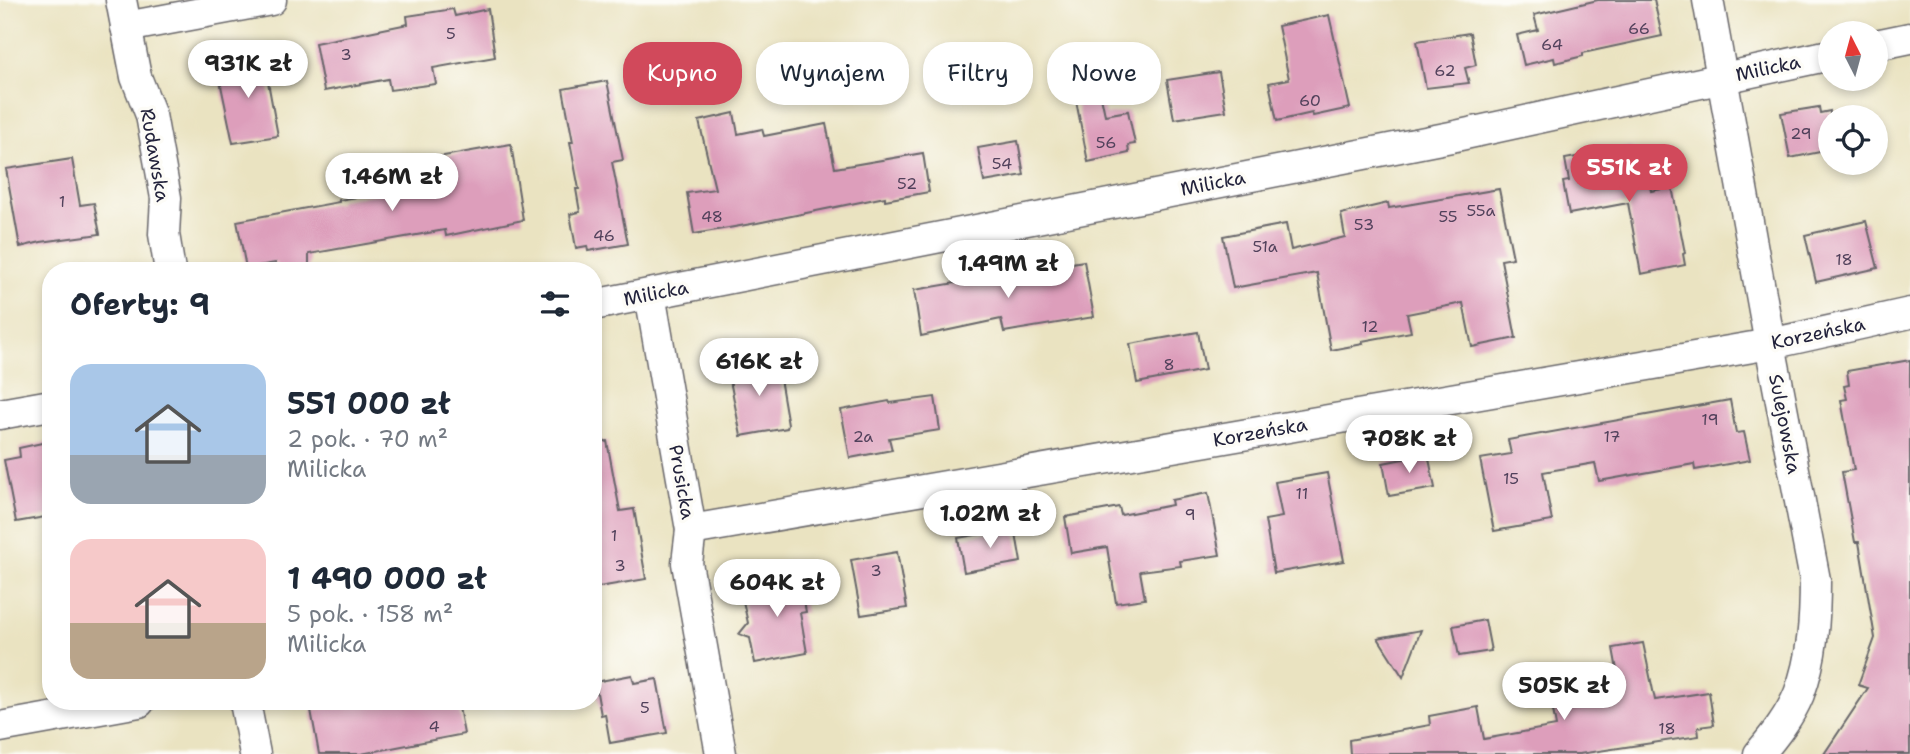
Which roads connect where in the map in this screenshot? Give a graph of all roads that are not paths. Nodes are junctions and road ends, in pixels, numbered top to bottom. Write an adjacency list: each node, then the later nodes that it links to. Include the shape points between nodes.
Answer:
1 (271, 0): 3 (street)
2 (1708, 0): 7 (street, Sulejowska)
3 (124, 13): 8 (street, Rudawska, via 136,78 151,115 166,198)
4 (1910, 38): 5 (street)
5 (1888, 43)
6 (1818, 58): 7 (street, Milicka)
7 (1724, 78): 9 (street, Milicka, via 1451,137); 12 (street, Sulejowska)
8 (169, 262)
9 (650, 293): 10 (street, Milicka); 15 (street, Prusicka)
10 (602, 303)
11 (1910, 313): 12 (street, Korzeńska)
12 (1770, 344): 15 (street, Korzeńska); 21 (street, Sulejowska, via 1815,580 1815,618 1798,695)
13 (42, 407): 14 (street)
14 (0, 414)
15 (691, 530): 20 (street, Prusicka, via 687,563)
16 (95, 710): 18 (street)
17 (247, 710): 19 (street)
18 (0, 727)
19 (255, 754)
20 (721, 754)
21 (1759, 754)

